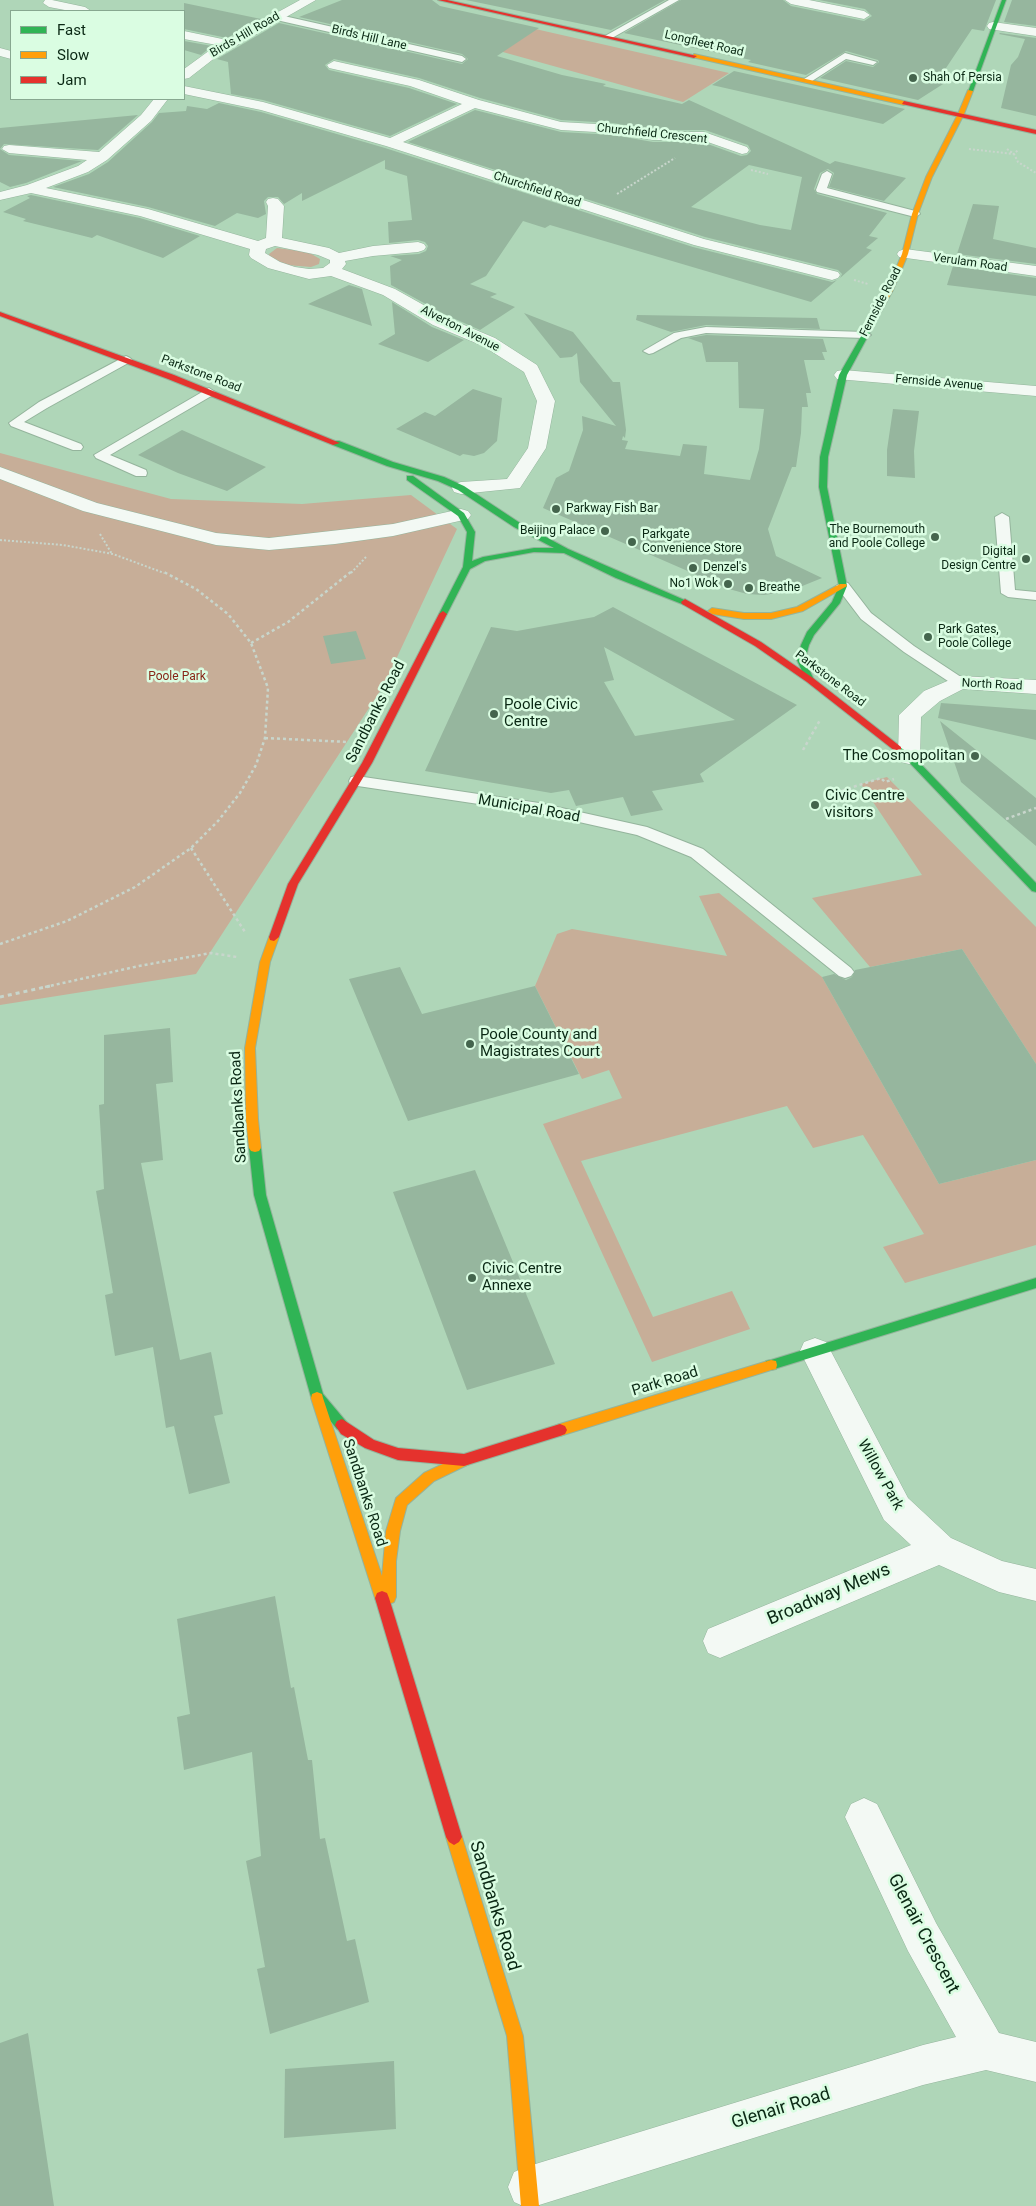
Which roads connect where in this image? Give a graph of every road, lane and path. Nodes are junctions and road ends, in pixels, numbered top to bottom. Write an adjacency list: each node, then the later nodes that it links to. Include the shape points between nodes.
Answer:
1 (310, 0): 9 (street, Birds Hill Road)
2 (440, 0): 13 (main road, Longfleet Road)
3 (675, 0): 13 (lane)
4 (791, 0): 8 (street)
5 (1004, 0): 10 (main road, Fernside Road)
6 (49, 3): 7 (street)
7 (80, 10)
8 (864, 15)
9 (275, 17): 14 (street, Birds Hill Road); 15 (lane, Birds Hill Lane, via 449,56)
10 (993, 26): 11 (street); 23 (main road, Fernside Road)
11 (1036, 32)
12 (185, 35): 14 (street)
13 (609, 36): 19 (main road, Longfleet Road)
14 (229, 44): 18 (street, Birds Hill Road)
15 (460, 55)
16 (873, 62): 19 (lane, via 845,56)
17 (334, 65): 22 (street, Churchfield Crescent, via 414,83)
18 (185, 74)
19 (806, 81): 23 (main road, Longfleet Road)
20 (185, 90): 25 (street, Churchfield Road, via 263,106)
21 (160, 100): 32 (street, via 146,118)
22 (474, 103): 25 (street); 29 (street, Churchfield Crescent, via 561,126 613,129 655,140 704,136)
23 (961, 114): 24 (main road, Longfleet Road); 26 (main road, Fernside Road)
24 (1036, 132)
25 (391, 143): 40 (street, Churchfield Road)
26 (944, 145): 30 (path); 41 (main road, Fernside Road)
27 (1020, 148): 30 (path)
28 (9, 149): 32 (street)
29 (742, 150)
30 (1014, 154): 34 (path, via 1018,162)
31 (678, 156): 40 (path)
32 (102, 157): 37 (street, via 83,169)
33 (749, 170): 35 (path)
34 (1036, 173)
35 (768, 174)
36 (827, 174): 41 (lane, via 821,190)
37 (32, 188): 38 (street); 43 (street, via 143,212)
38 (1, 195)
39 (273, 202): 42 (street, via 276,206)
40 (593, 208): 48 (street, Churchfield Road, via 699,242)
41 (915, 214): 45 (main road, Fernside Road)
42 (274, 242): 43 (street, Alverton Avenue); 46 (street, Alverton Avenue, via 323,251)
43 (258, 246): 46 (street, Alverton Avenue, via 257,255 274,265 309,274)
44 (418, 247): 46 (street, Alverton Avenue, via 373,251)
45 (905, 254): 47 (street, Verulam Road); 49 (main road, Fernside Road)
46 (335, 265): 61 (street, Alverton Avenue, via 439,321 489,342 531,369 546,401 537,448 513,484)
47 (1036, 271)
48 (832, 275): 49 (path)
49 (890, 290): 51 (main road, Fernside Road)
50 (0, 314): 53 (main road, Parkstone Road)
51 (865, 335): 52 (lane, via 706,330 678,335); 54 (main road, Fernside Road)
52 (649, 351)
53 (126, 360): 56 (main road, Parkstone Road); 57 (lane, via 15,423)
54 (843, 375): 55 (street, Fernside Avenue); 68 (main road, Fernside Road, via 824,457 822,487)
55 (1036, 391)
56 (209, 392): 58 (main road, Parkstone Road); 60 (lane, via 100,455)
57 (77, 447)
58 (390, 464): 61 (main road, Parkstone Road); 62 (main road, Parkstone Road)
59 (0, 473): 64 (street, via 90,507 216,539 268,544)
60 (141, 473)
61 (461, 488): 66 (main road, Parkstone Road, via 516,525)
62 (461, 515): 64 (street); 67 (main road, Parkstone Road, via 472,532)
63 (1002, 517): 69 (lane, via 1008,593)
64 (393, 530): 71 (path, via 347,577 288,622)
65 (0, 540): 71 (path, via 63,544 113,554 157,569 196,589 221,609)
66 (565, 551): 67 (main road, Parkstone Road, via 534,550 483,559); 70 (main road, Parkstone Road)
67 (467, 567): 80 (main road, Sandbanks Road)
68 (843, 586): 70 (main road, via 800,609 771,616 715,612); 72 (main road, via 836,603 804,645 801,660); 73 (lane, Fernside Road, via 866,616)
69 (1036, 596)
70 (687, 603): 72 (main road, Parkstone Road, via 758,644)
71 (251, 643): 76 (path, via 268,688)
72 (810, 680): 75 (main road, Parkstone Road)
73 (959, 682): 74 (street, North Road); 79 (street, North Road, via 932,696 910,715)
74 (1036, 687)
75 (834, 698): 78 (path); 79 (main road, Parkstone Road)
76 (265, 738): 77 (path); 82 (path, via 256,766 240,793)
77 (343, 742)
78 (803, 750)
79 (914, 763): 81 (path, via 885,782 881,778); 84 (main road, Parkstone Road)
80 (357, 781): 83 (lane, Municipal Road, via 539,808 641,831); 86 (main road, Sandbanks Road, via 293,884)
81 (831, 794)
82 (191, 848): 85 (path, via 135,887 67,922); 86 (path)
83 (697, 853): 87 (lane)
84 (1036, 889)
85 (0, 944)
86 (265, 962): 88 (path, via 211,954 139,966); 91 (main road, Sandbanks Road, via 250,1048 252,1119 259,1185)
87 (846, 972)
88 (0, 997)
89 (1036, 1283): 90 (main road, Park Road)
90 (815, 1351): 92 (main road, Park Road); 93 (street, Willow Park, via 896,1509)
91 (317, 1398): 92 (main road, Park Road, via 346,1430 370,1444 398,1454); 95 (main road, Sandbanks Road)
92 (464, 1460): 95 (main road, Sandbanks Road, via 429,1477 401,1502 392,1531 389,1561)
93 (938, 1549): 94 (street, Willow Park, via 999,1576); 96 (street, Broadway Mews)
94 (1036, 1585)
95 (389, 1623): 100 (main road, Sandbanks Road, via 515,2036)
96 (720, 1640)
97 (864, 1817): 98 (street, Glenair Crescent, via 922,1937)
98 (986, 2050): 99 (street, Glenair Road); 100 (street, Glenair Road, via 923,2065)
99 (1036, 2062)
100 (530, 2197)

